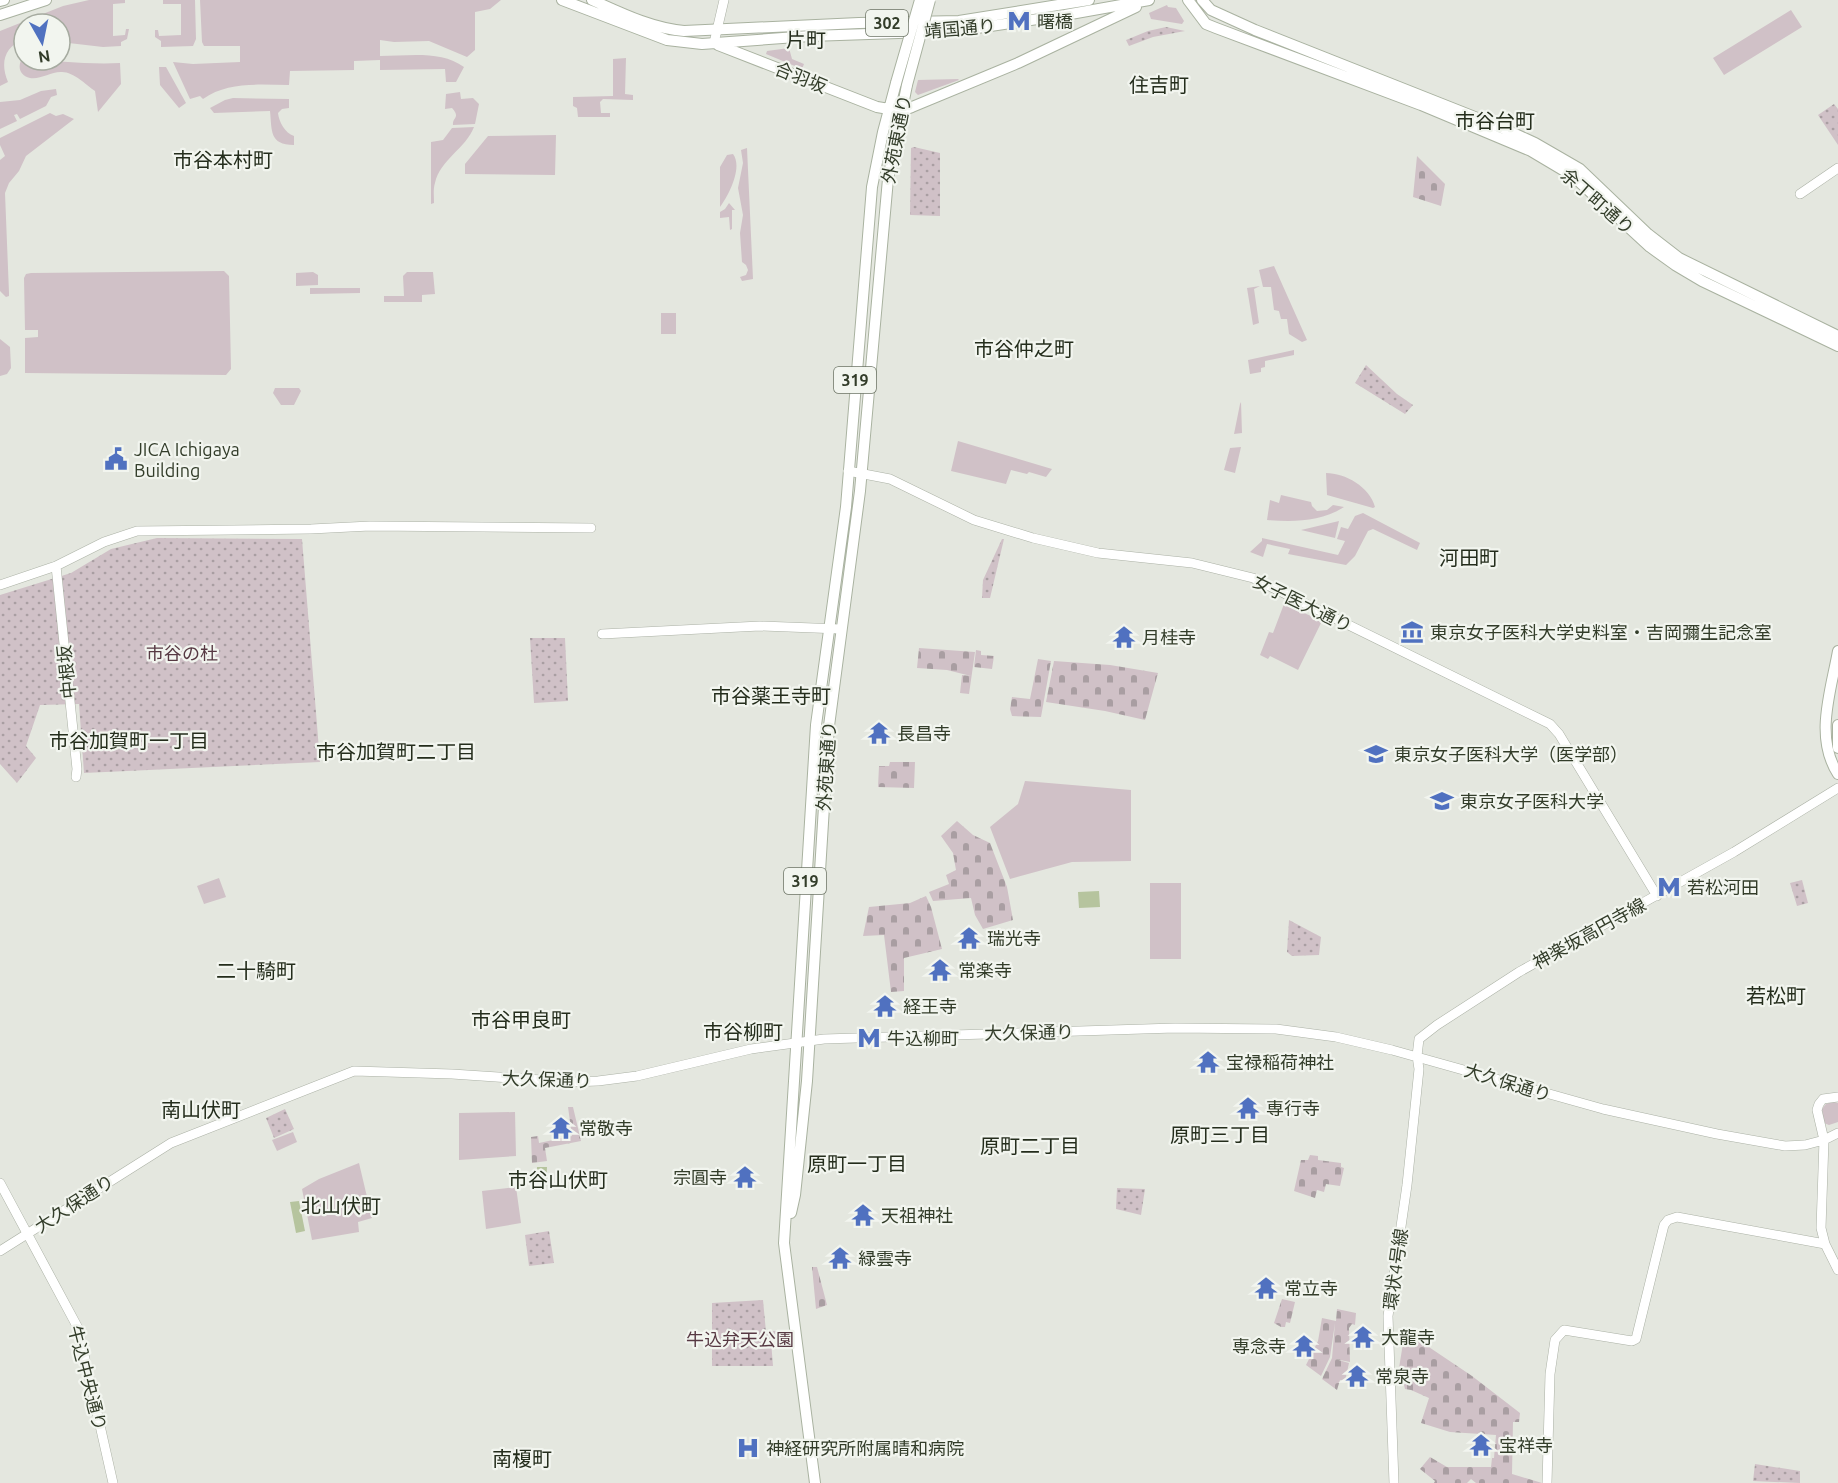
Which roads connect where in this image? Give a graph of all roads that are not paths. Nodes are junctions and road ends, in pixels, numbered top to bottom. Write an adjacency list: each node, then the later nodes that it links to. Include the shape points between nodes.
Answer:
1 (46, 0): 12 (main road)
2 (562, 0): 17 (main road, 靖国通り / 302, via 666,40)
3 (592, 0): 13 (main road, 靖国通り / 302, via 663,27)
4 (724, 0): 13 (street)
5 (920, 0): 20 (main road, 外苑東通り / 319, bridge)
6 (930, 0): 20 (main road, 外苑東通り / 319, bridge)
7 (1090, 0): 11 (main road, 302); 13 (main road, 靖国通り / 302, via 959,21)
8 (1188, 0): 26 (main road, 余丁町通り, via 1206,24 1215,28 1532,150 1573,176 1675,265)
9 (1202, 0): 25 (main road, 余丁町通り, via 1210,10 1255,30 1535,143 1588,175 1648,234 1679,258)
10 (1146, 1): 11 (main road, 靖国通り / 302); 14 (main road, 302)
11 (1080, 13): 14 (main road); 15 (main road, 靖国通り / 302, via 957,31)
12 (0, 15)
13 (717, 30): 16 (main road); 17 (street)
14 (1084, 32): 22 (main road, 302)
15 (766, 38): 16 (main road, 靖国通り / 302); 18 (main road, via 746,43)
16 (730, 42): 17 (main road, 靖国通り / 302); 18 (main road)
17 (714, 43): 19 (main road, 合羽坂 / 302)
18 (743, 50): 19 (main road)
19 (760, 60): 21 (main road, 合羽坂 / 302)
20 (901, 84): 21 (main road, 外苑東通り / 319); 22 (main road, 外苑東通り / 319)
21 (889, 110): 22 (main road, 302); 27 (main road, 外苑東通り / 319, via 872,187)
22 (901, 111): 28 (main road, 外苑東通り / 319, via 888,179)
23 (1838, 168): 24 (street)
24 (1800, 194)
25 (1838, 336)
26 (1838, 346)
27 (848, 471): 28 (street, 女子医大通り); 32 (main road, 外苑東通り / 319)
28 (861, 473): 33 (main road, 外苑東通り / 319); 41 (street, 女子医大通り, via 890,479 974,520 1033,538 1098,553 1192,562 1259,580 1550,724)
29 (591, 528): 30 (street, via 149,530 119,536)
30 (57, 566): 31 (street); 39 (street, 中根坂)
31 (0, 585)
32 (828, 628): 33 (street); 34 (street, via 760,626); 43 (main road, 外苑東通り / 319, via 813,759)
33 (840, 628): 42 (main road, 外苑東通り / 319, via 825,770)
34 (602, 634)
35 (1838, 651): 38 (main road, via 1825,728)
36 (1838, 725): 37 (main road)
37 (1838, 748)
38 (1838, 774)
39 (76, 777)
40 (1838, 788): 41 (street, 神楽坂高円寺線)
41 (1657, 896): 44 (street, 神楽坂高円寺線, via 1496,986 1419,1039)
42 (809, 1040): 43 (street, 大久保通り); 44 (street, 大久保通り, via 1237,1027 1300,1031); 50 (main road, 外苑東通り / 319, via 795,1195)
43 (796, 1042): 49 (street, 大久保通り, via 598,1081 354,1071 171,1143); 50 (main road, 外苑東通り / 319)
44 (1417, 1056): 47 (street, 大久保通り, via 1603,1109 1717,1134 1785,1146); 56 (street, 環状4号線, via 1408,1175 1388,1316)
45 (1838, 1096): 47 (street, via 1823,1099 1817,1110)
46 (1838, 1133): 47 (street, 大久保通り)
47 (1824, 1140): 51 (street, via 1821,1228)
48 (0, 1183): 49 (street, 牛込中央通り)
49 (27, 1233): 52 (street, 大久保通り); 54 (street, 牛込中央通り, via 78,1328)
50 (784, 1243): 55 (main road, 外苑東通り / 319)
51 (1825, 1244): 53 (street); 57 (street, via 1677,1217 1668,1220 1636,1340 1564,1330 1555,1340 1550,1374)
52 (0, 1251)
53 (1838, 1269)
54 (113, 1483)
55 (816, 1483)
56 (1394, 1483)
57 (1547, 1483)

